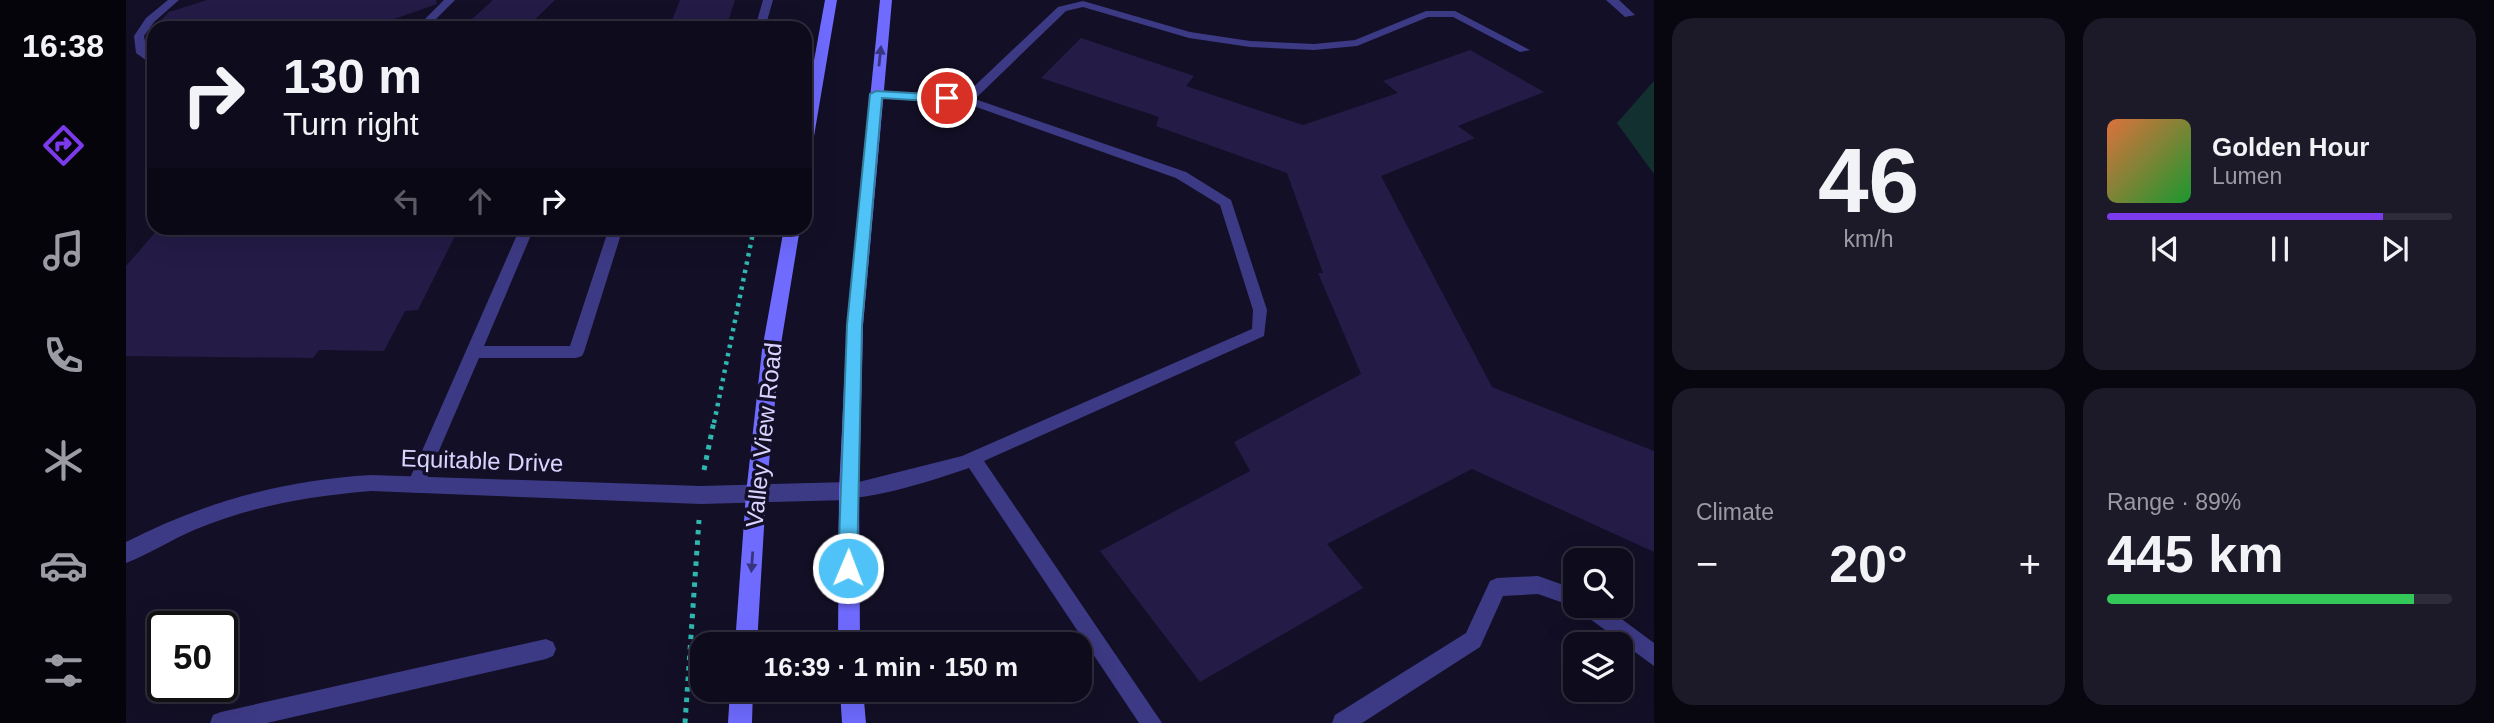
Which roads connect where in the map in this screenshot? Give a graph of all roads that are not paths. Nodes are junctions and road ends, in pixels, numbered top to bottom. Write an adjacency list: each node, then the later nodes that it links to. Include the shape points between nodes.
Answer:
1 (174, 0): 9 (lane)
2 (429, 0): 7 (lane)
3 (768, 0): 11 (lane)
4 (831, 0): 15 (main road)
5 (886, 0): 16 (main road, one-way to 5)
6 (1612, 0): 8 (street)
7 (447, 4): 10 (lane)
8 (1629, 15)
9 (149, 21)
10 (429, 21)
11 (762, 21)
12 (147, 24): 14 (lane, via 139,36)
13 (1524, 50): 17 (lane, via 1455,14 1426,14 1357,43 1314,47 1189,35 1083,4 1062,9)
14 (147, 57)
15 (812, 93)
16 (876, 94): 17 (lane); 24 (main road, via 855,325)
17 (967, 100): 22 (lane, via 1181,175 1226,202 1260,310 1259,332)
18 (524, 235): 21 (lane)
19 (614, 235): 21 (lane, via 576,352)
20 (791, 235): 25 (main road, Valley View Road, via 771,350)
21 (474, 352): 23 (lane)
22 (973, 459): 24 (lane); 38 (lane)
23 (416, 485): 25 (street, Equitable Drive); 26 (street, Equitable Drive, via 324,485 269,495 215,510)
24 (849, 491): 25 (street, Equitable Drive); 30 (main road)
25 (757, 494): 29 (main road, Valley View Road, one-way to 29)
26 (126, 553)
27 (1563, 594): 39 (lane, via 1538,585 1497,587 1473,640)
28 (1605, 618): 32 (lane)
29 (747, 632)
30 (849, 632)
31 (546, 649): 35 (lane)
32 (1654, 656)
33 (741, 702): 36 (main road)
34 (853, 702): 37 (main road)
35 (221, 723)
36 (740, 723)
37 (854, 723)
38 (1151, 723)
39 (1343, 723)

